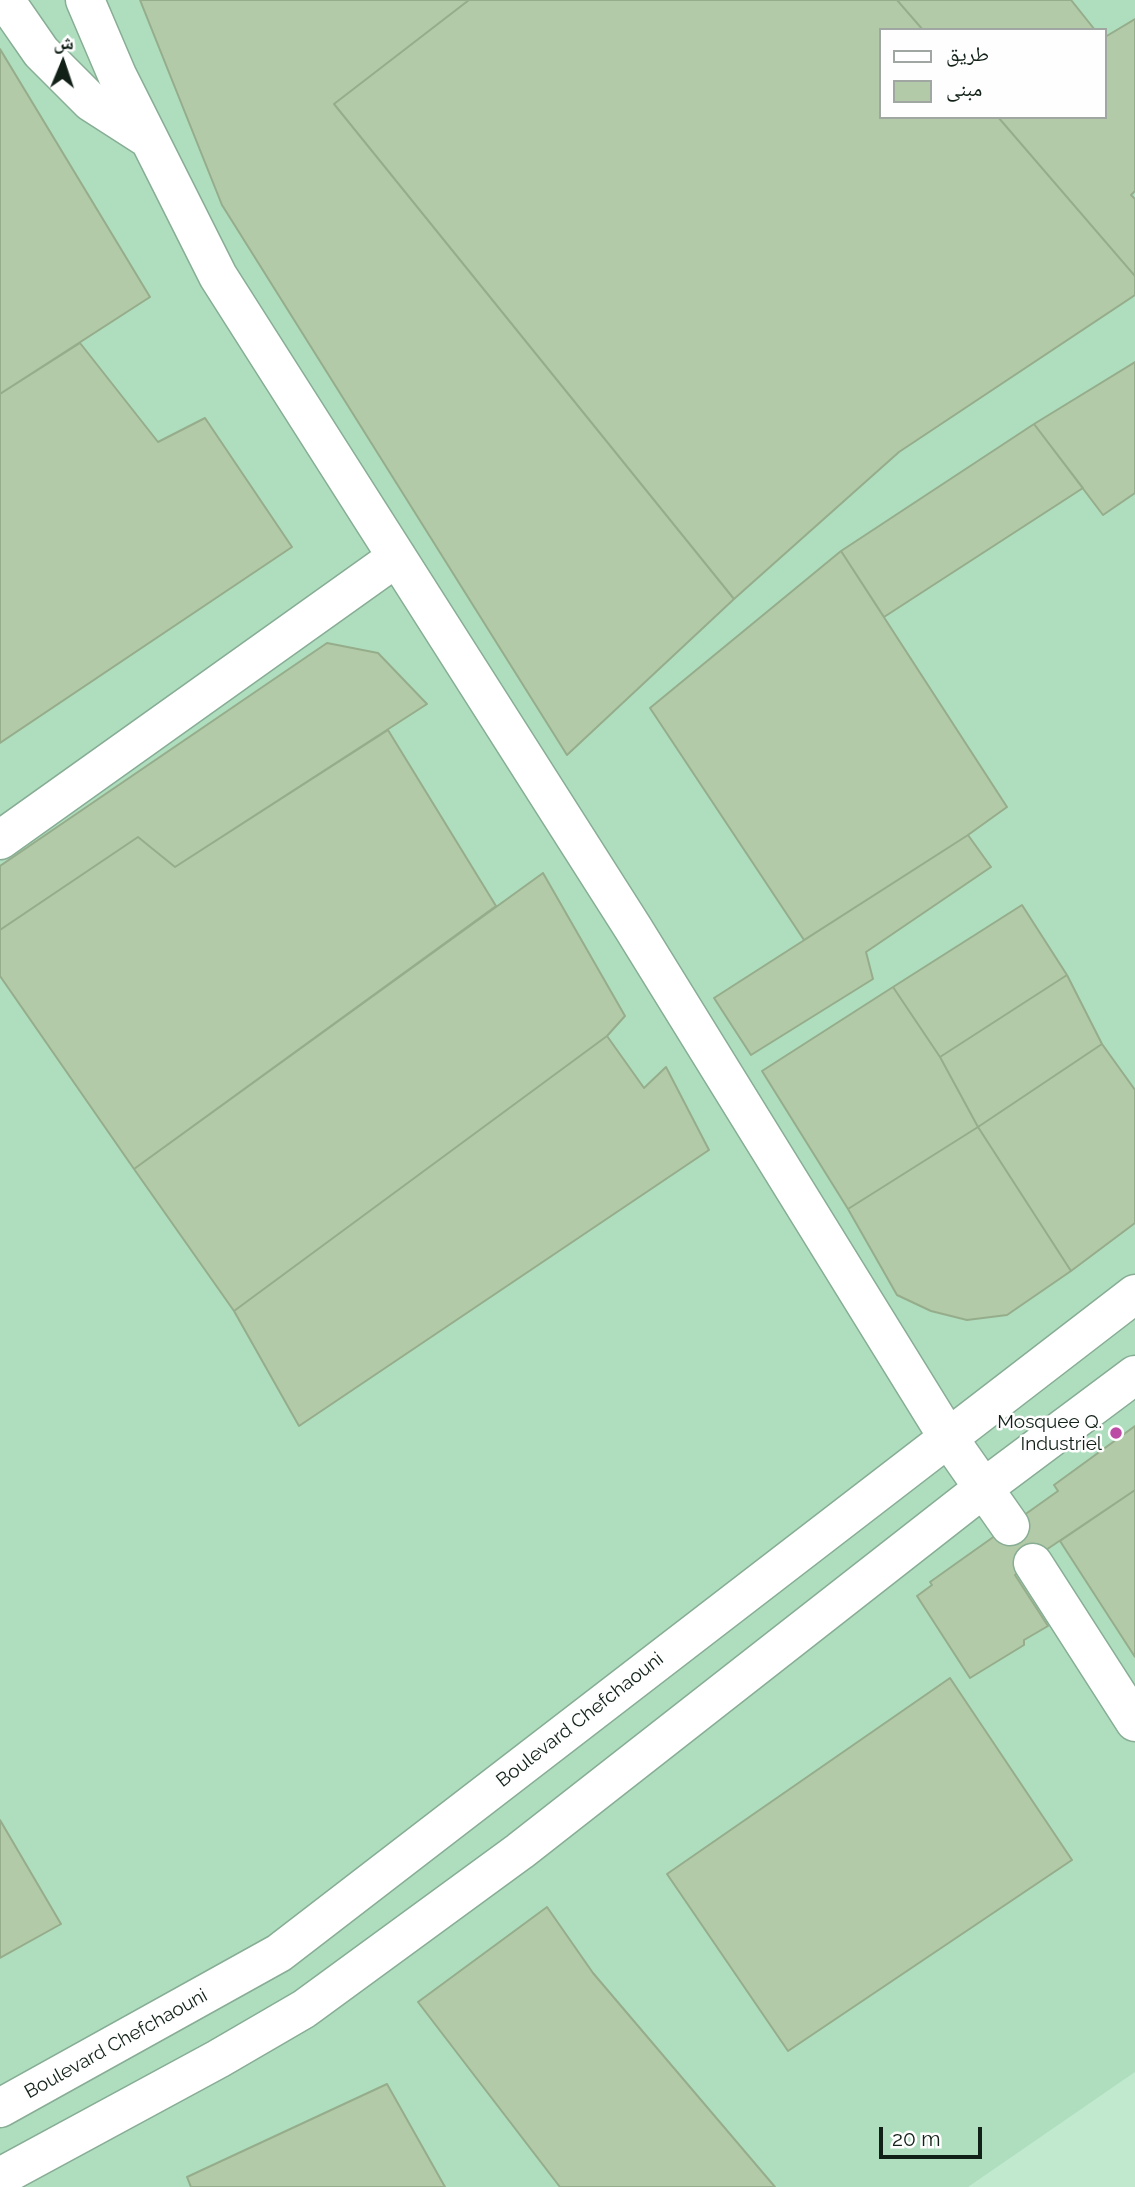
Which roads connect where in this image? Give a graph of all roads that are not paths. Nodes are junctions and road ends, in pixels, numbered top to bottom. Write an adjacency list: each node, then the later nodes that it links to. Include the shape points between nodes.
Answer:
1 (5, 0): 3 (street, via 41,52 91,102)
2 (85, 0): 3 (street)
3 (149, 139): 4 (street, via 218,276)
4 (397, 557): 5 (street); 8 (street)
5 (0, 840)
6 (1135, 1294): 8 (street, Boulevard Chefchaouni)
7 (1135, 1375): 9 (street)
8 (947, 1436): 9 (street); 13 (street, Boulevard Chefchaouni, via 279,1953)
9 (985, 1487): 10 (street); 14 (street, via 520,1852 304,2009)
10 (1010, 1526)
11 (1033, 1563): 12 (street)
12 (1135, 1722)
13 (0, 2108)
14 (0, 2177)

